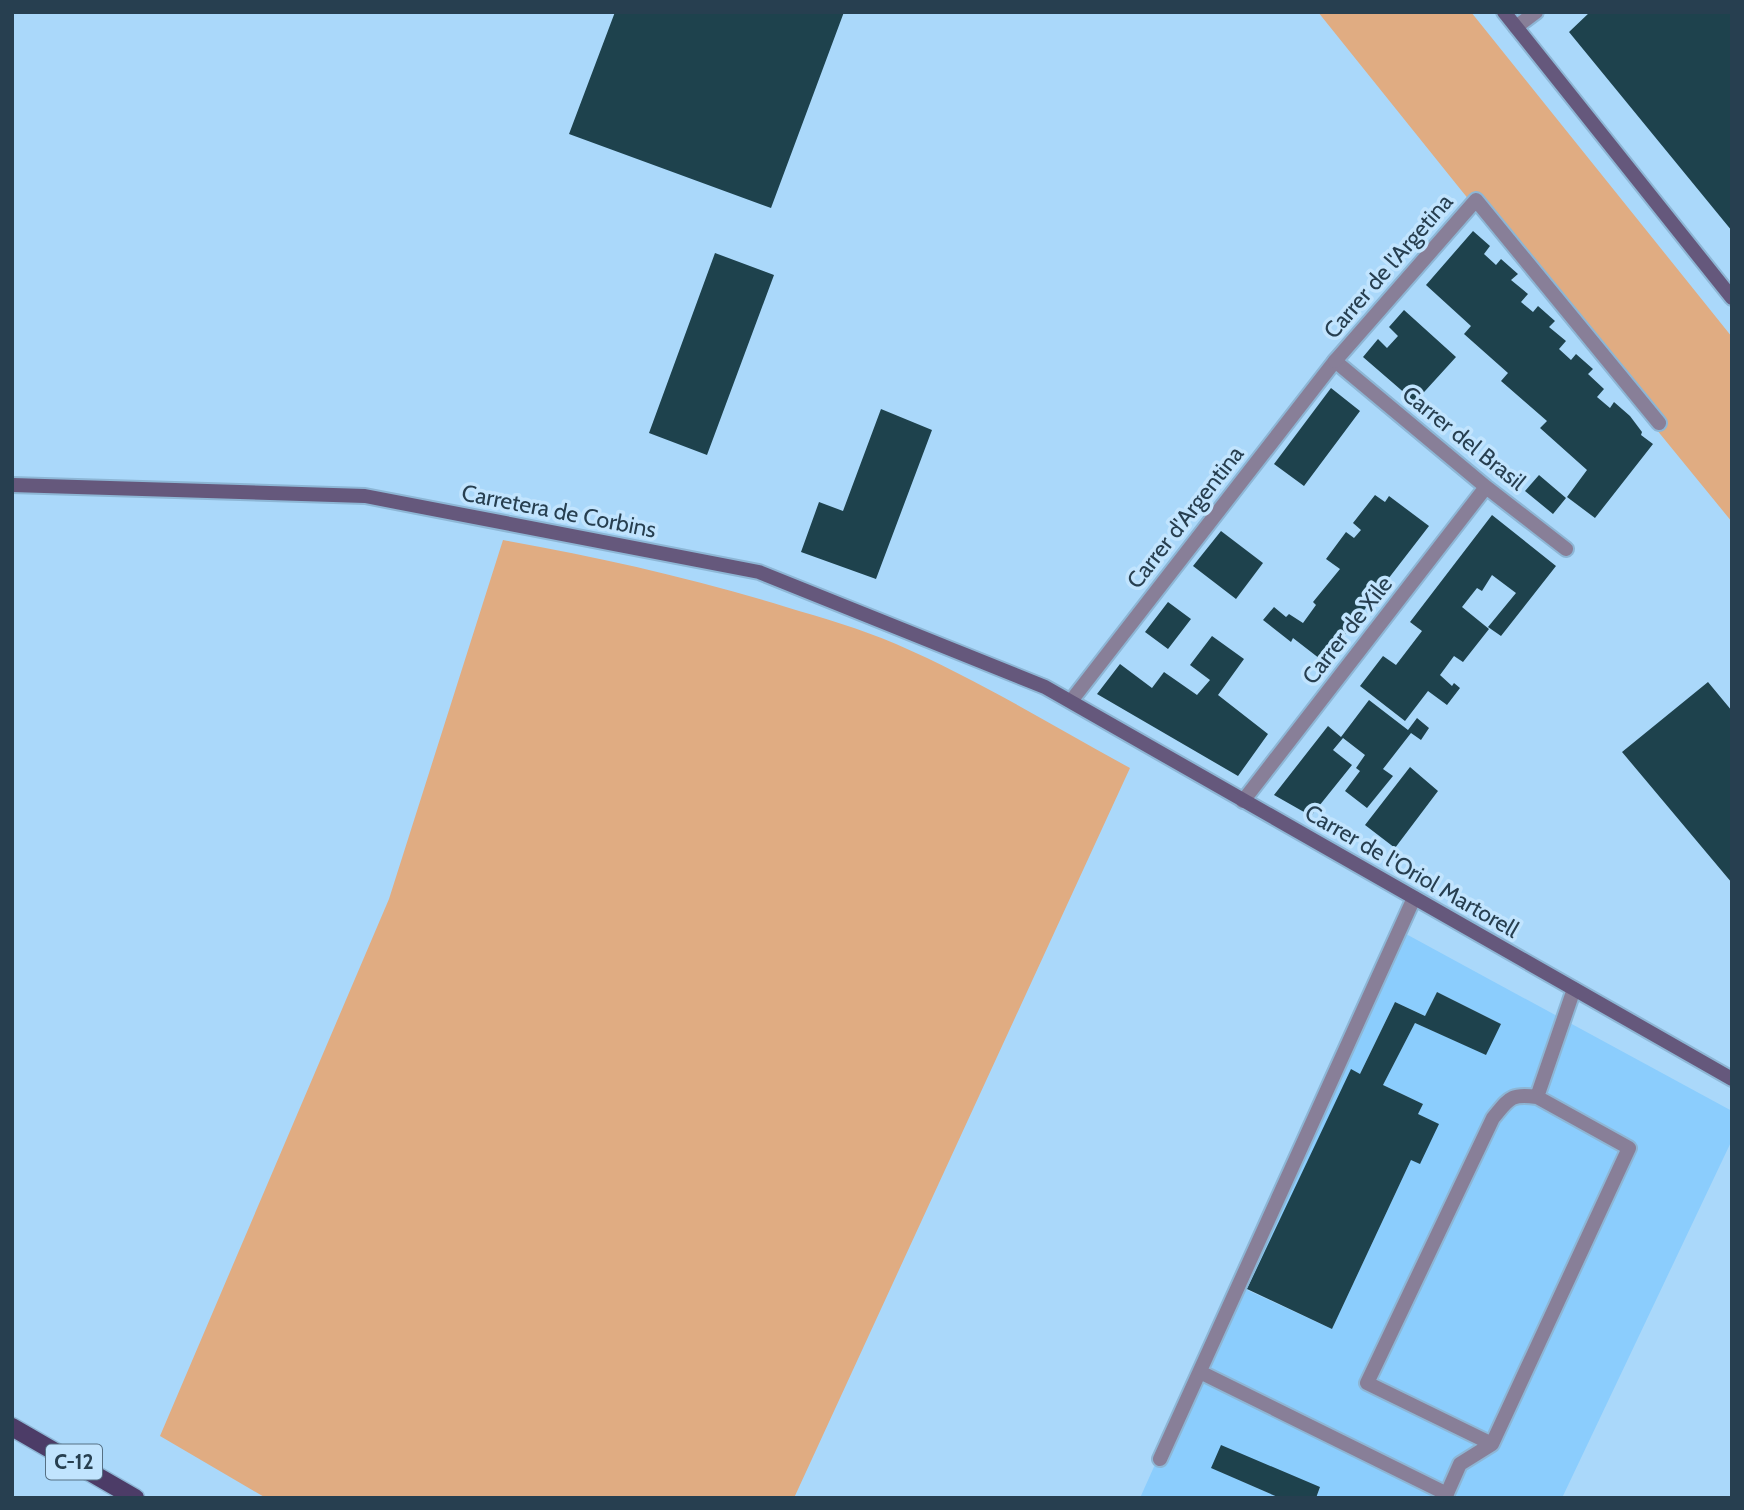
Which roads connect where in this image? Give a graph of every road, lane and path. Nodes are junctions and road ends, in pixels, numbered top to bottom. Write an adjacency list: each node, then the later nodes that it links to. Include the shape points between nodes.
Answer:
1 (1504, 12): 3 (street)
2 (1536, 12): 3 (street)
3 (1516, 27): 4 (street)
4 (1732, 298)
5 (1335, 361): 6 (street, Carrer de l'Argetina, via 1476,200); 8 (street, Carrer del Brasil); 10 (street, Carrer d'Argentina)
6 (1659, 423)
7 (12, 485): 10 (street, Carretera de Corbins, via 365,496 759,572)
8 (1486, 487): 9 (street, Carrer del Brasil); 11 (street, Carrer de Xile)
9 (1566, 549)
10 (1071, 701): 11 (street, Carrer de l'Oriol Martorell)
11 (1243, 801): 12 (street, Carrer de l'Oriol Martorell)
12 (1414, 898): 13 (street, Carrer de l'Oriol Martorell); 16 (street)
13 (1574, 989): 14 (street, Carrer de l'Oriol Martorell); 15 (street)
14 (1732, 1079)
15 (1537, 1097): 18 (street, via 1629,1148); 18 (street, via 1508,1099 1493,1118 1367,1383)
16 (1200, 1372): 19 (street); 20 (street)
17 (12, 1427): 21 (main road, C-12)
18 (1492, 1444): 20 (street, via 1460,1465)
19 (1160, 1459)
20 (1446, 1496)
21 (135, 1498)

